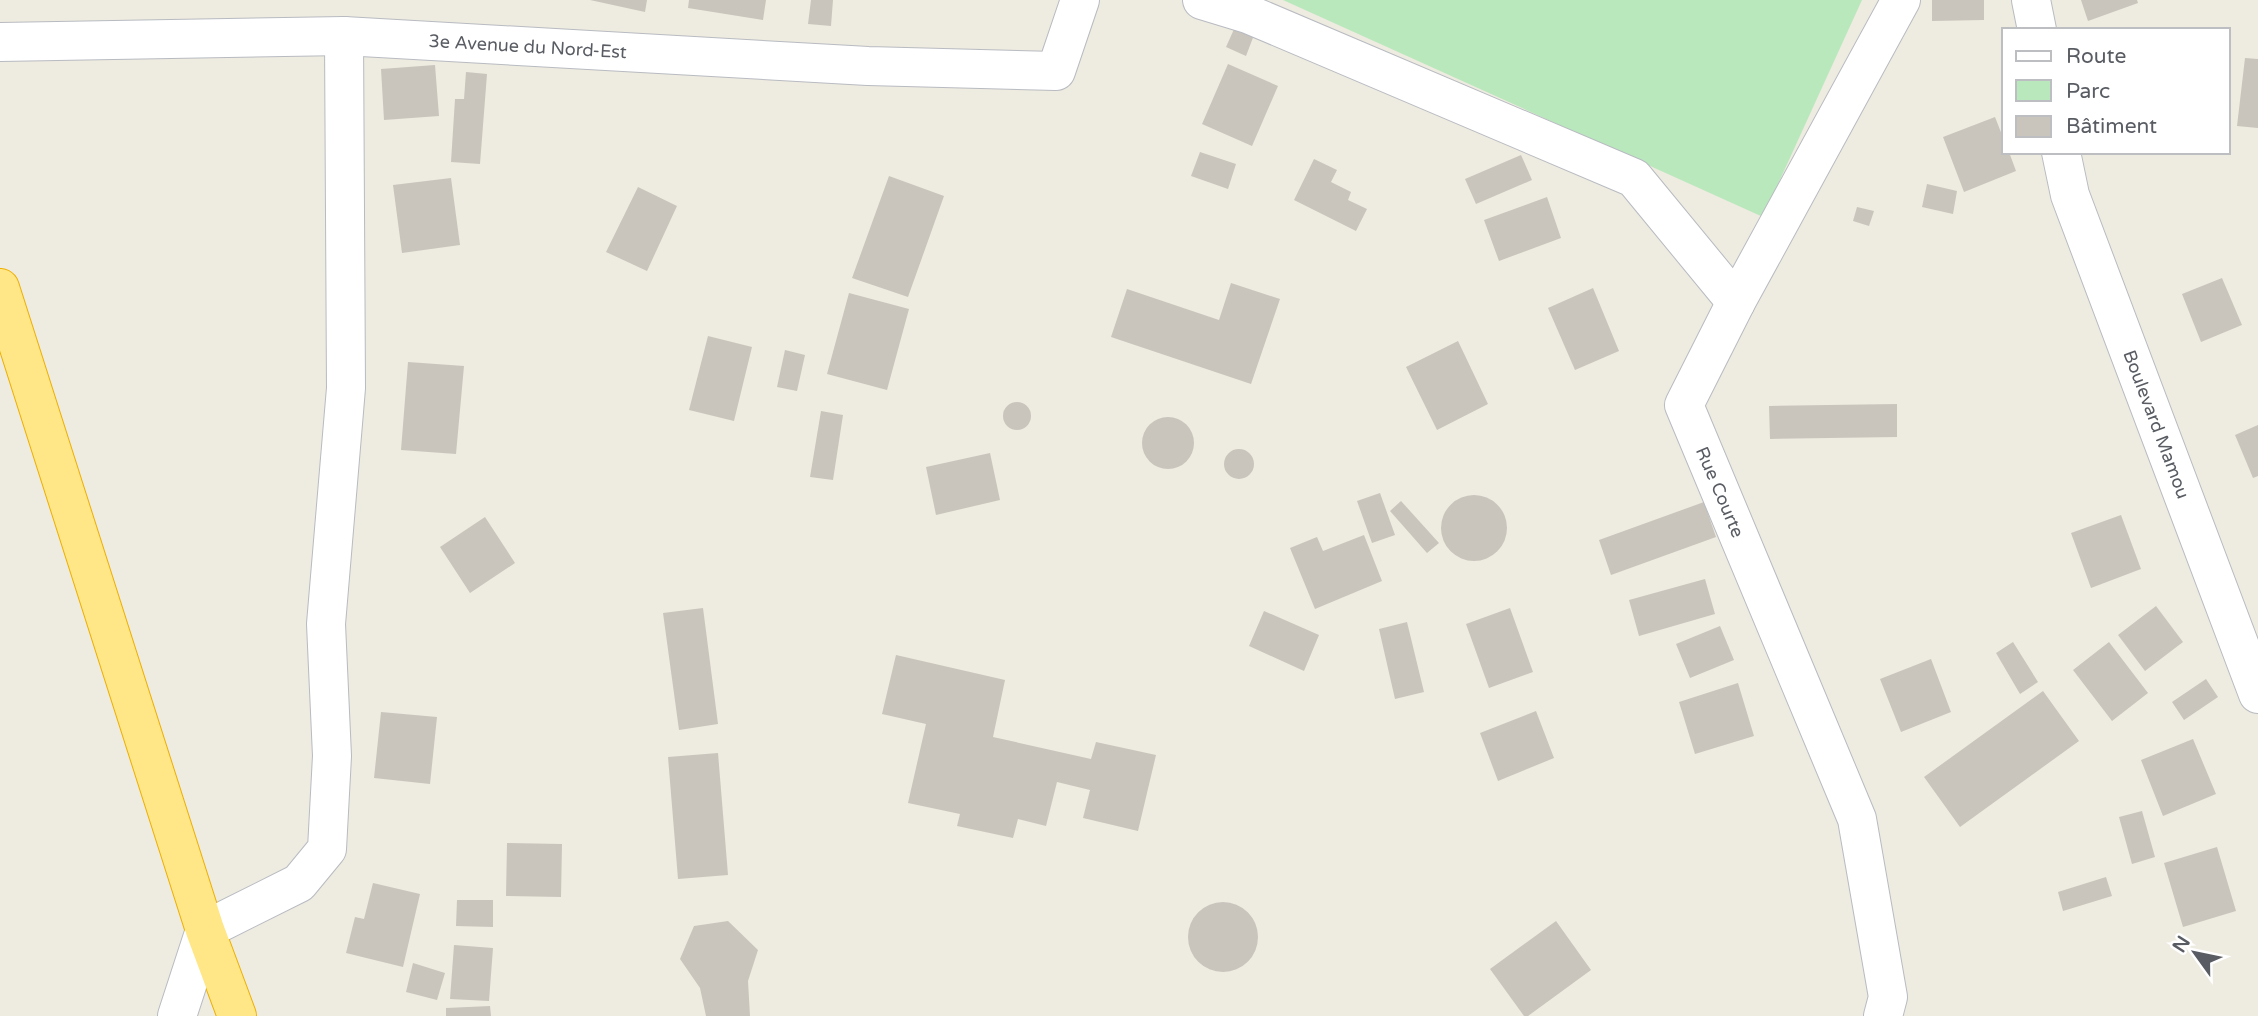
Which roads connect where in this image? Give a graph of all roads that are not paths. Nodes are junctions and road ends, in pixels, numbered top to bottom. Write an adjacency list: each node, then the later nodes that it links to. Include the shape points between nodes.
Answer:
1 (1080, 0): 6 (street, 3e Avenue du Nord-Est, via 1056,71 868,66)
2 (1202, 0): 10 (street, via 1248,14 1634,178)
3 (1901, 0): 10 (street, Rue Courte)
4 (2031, 0): 5 (street)
5 (2037, 28)
6 (344, 36): 7 (street, 3e Avenue du Nord-Est); 12 (street, via 346,388 326,624 332,756 327,849 299,883)
7 (0, 42)
8 (2061, 154): 11 (street, Boulevard Mamou, via 2070,195)
9 (0, 288): 12 (highway)
10 (1736, 302): 13 (street, Rue Courte, via 1684,405 1857,819)
11 (2258, 694)
12 (205, 930): 14 (street); 15 (highway)
13 (1888, 1010)
14 (177, 1016)
15 (237, 1016)

